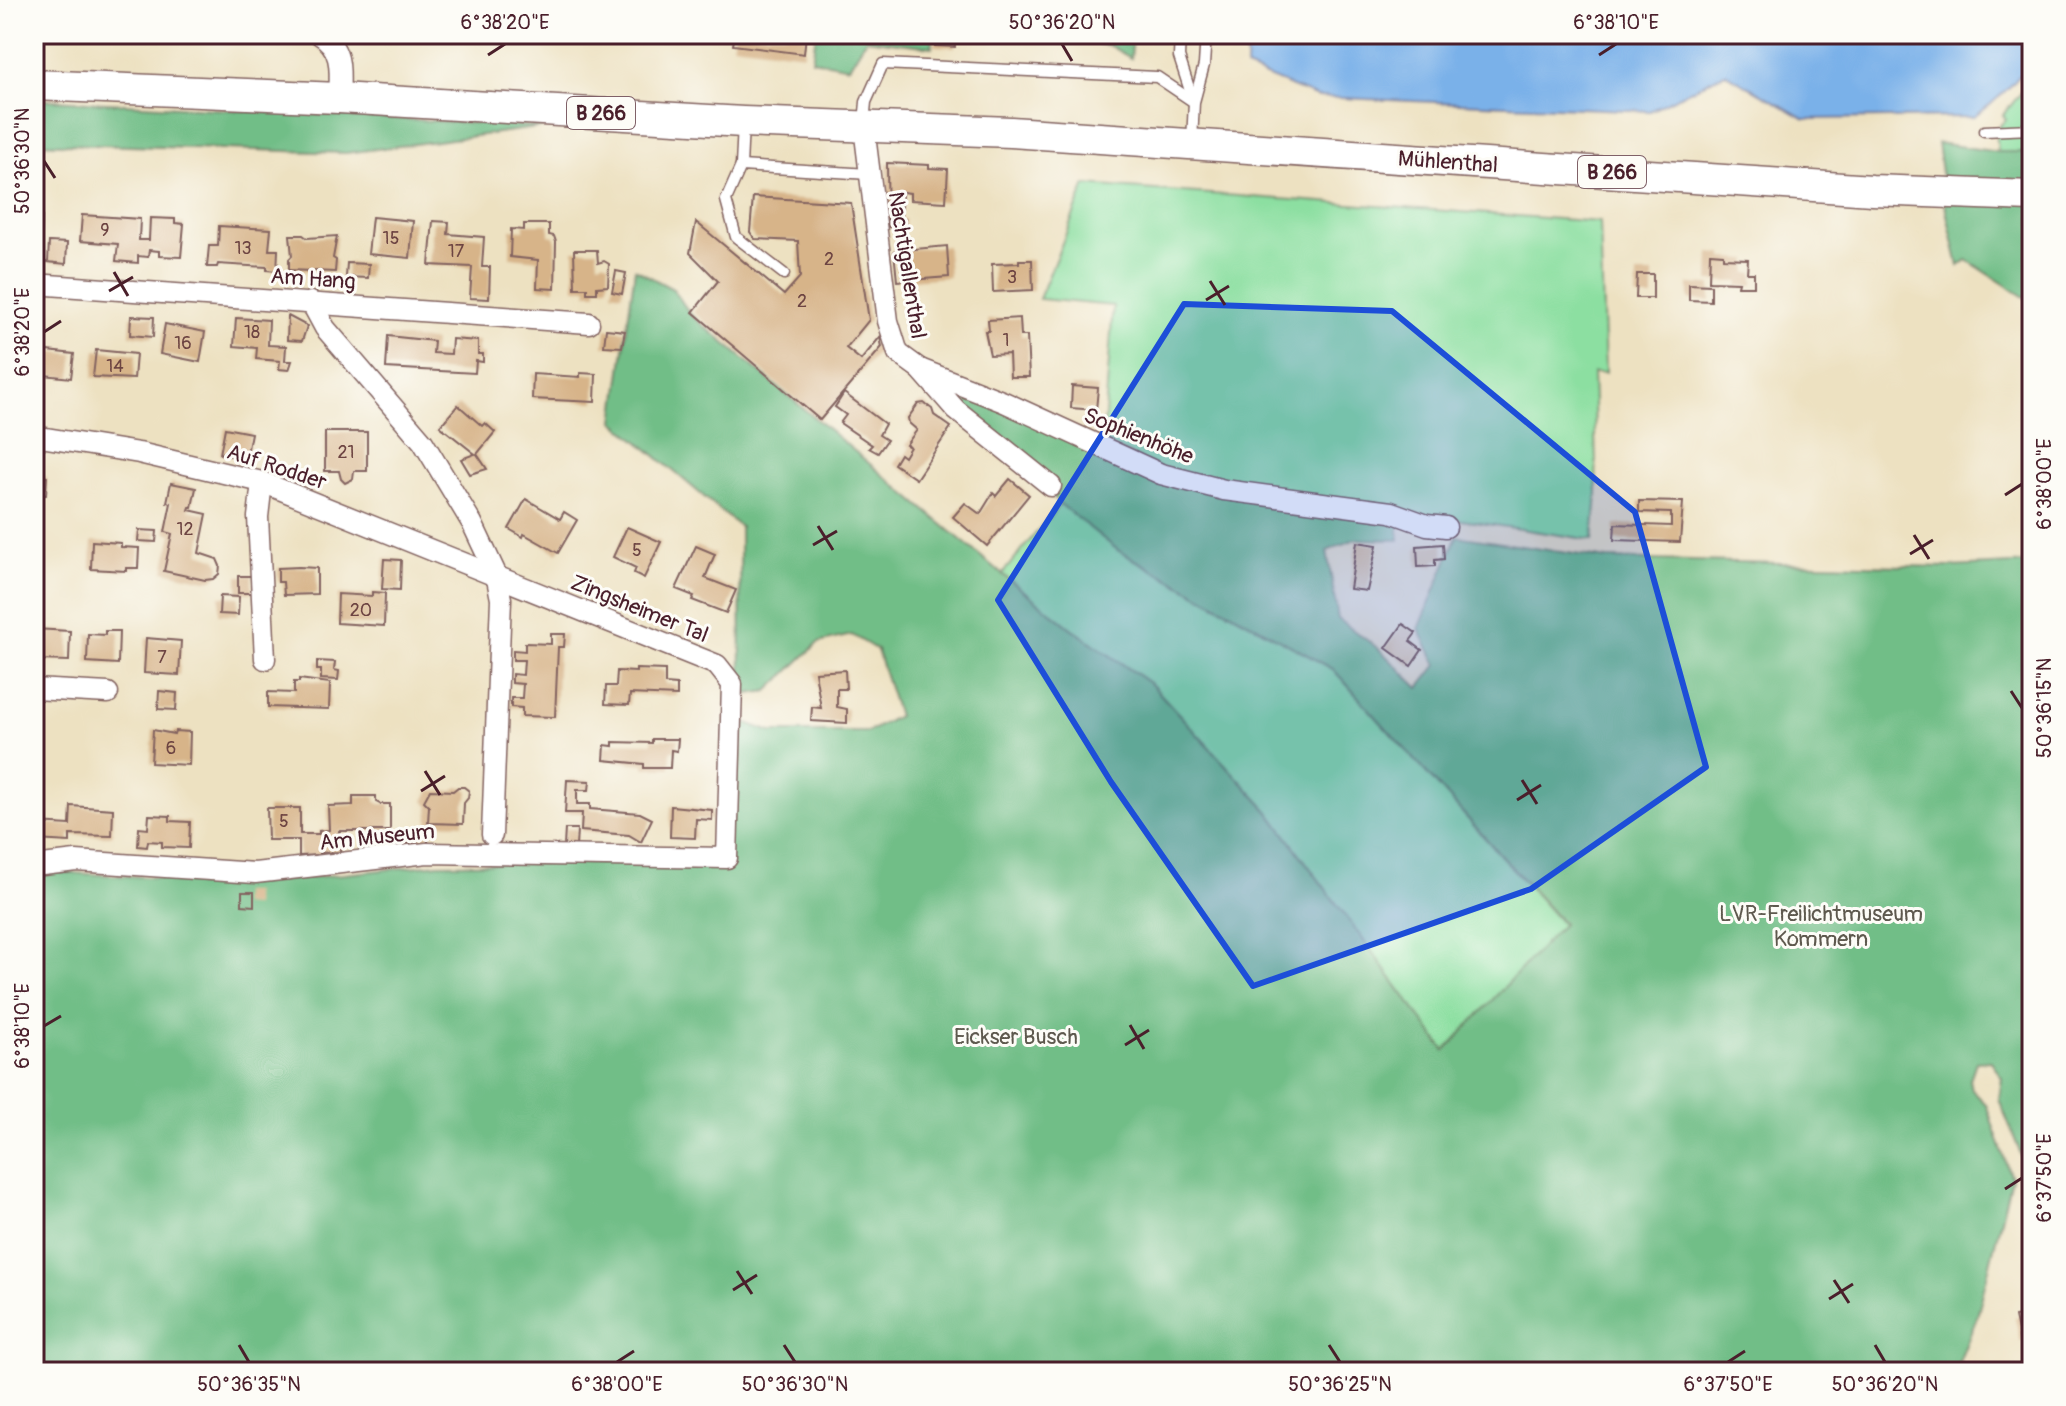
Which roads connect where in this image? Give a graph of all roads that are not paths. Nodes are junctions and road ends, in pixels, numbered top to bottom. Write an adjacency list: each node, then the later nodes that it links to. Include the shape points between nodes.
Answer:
1 (319, 34): 5 (street, via 338,56)
2 (1180, 34): 6 (lane, via 1179,57)
3 (1206, 34): 6 (lane)
4 (34, 85): 5 (main road, B 266)
5 (339, 98): 7 (main road, B 266)
6 (1194, 102): 8 (lane, via 1157,77 883,64 866,102); 11 (lane)
7 (743, 122): 8 (main road, B 266); 12 (lane)
8 (864, 127): 11 (main road, Mühlenthal / B 266); 13 (street, Nachtigallenthal)
9 (2032, 129): 10 (lane)
10 (1984, 131)
11 (1192, 143): 14 (main road, Mühlenthal / B 266, via 1872,190)
12 (741, 166): 13 (lane); 15 (lane, via 726,200 736,237)
13 (869, 174): 19 (street, Nachtigallenthal, via 888,321 898,353)
14 (2032, 196)
15 (784, 274)
16 (34, 284): 17 (street, Am Hang)
17 (311, 302): 18 (street, Am Hang); 24 (street, via 325,328 423,442)
18 (589, 323)
19 (920, 369): 22 (street, Nachtigallenthal, via 956,410); 23 (street, Sophienhöhe, via 1161,474 1224,490 1391,512)
20 (34, 436): 21 (street, Auf Rodder, via 139,453)
21 (262, 482): 24 (street, Auf Rodder); 25 (street, via 258,517)
22 (1051, 486)
23 (1446, 527)
24 (496, 574): 28 (street, via 501,599); 29 (street, Zingsheimer Tal, via 717,665 732,684)
25 (265, 659)
26 (34, 689): 27 (street)
27 (108, 693)
28 (492, 835)
29 (727, 858): 30 (street, Am Museum, via 427,853 255,873 76,861)
30 (34, 866)

